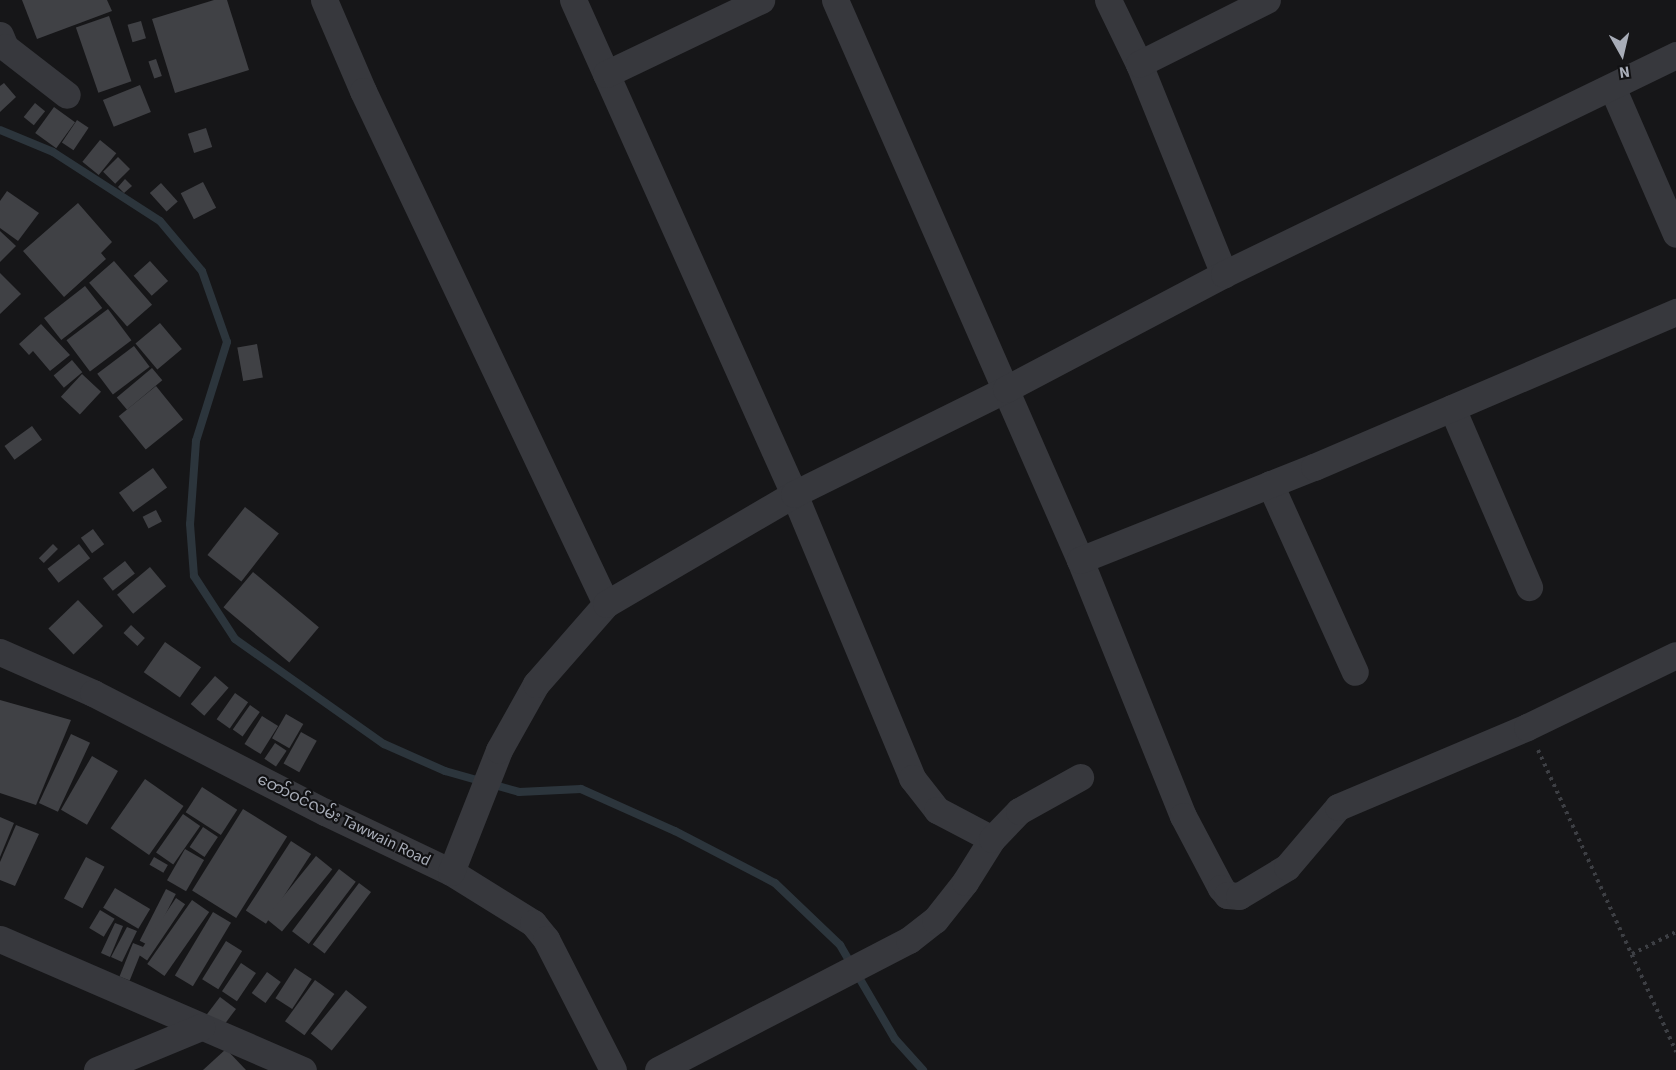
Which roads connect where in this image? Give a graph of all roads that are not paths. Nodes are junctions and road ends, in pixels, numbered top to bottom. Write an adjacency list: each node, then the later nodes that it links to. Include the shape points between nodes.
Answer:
1 (324, 0): 22 (street, via 363,91)
2 (573, 0): 10 (street)
3 (761, 0): 10 (street)
4 (835, 0): 16 (street)
5 (1108, 0): 9 (street)
6 (1267, 0): 9 (street)
7 (0, 35): 12 (street, via 4,47)
8 (1676, 55): 11 (street)
9 (1139, 64): 14 (street)
10 (606, 74): 19 (street)
11 (1612, 87): 13 (street); 14 (street)
12 (67, 95)
13 (1676, 234)
14 (1224, 274): 16 (street)
15 (1676, 312): 17 (street)
16 (1006, 389): 19 (street); 20 (street)
17 (1452, 408): 18 (street); 21 (street)
18 (1270, 484): 20 (street); 25 (street)
19 (794, 494): 22 (street); 27 (street, via 912,778 937,810)
20 (1080, 560): 24 (street, via 1183,816 1227,895 1239,896 1287,867 1338,807 1527,726)
21 (1529, 587)
22 (606, 604): 28 (street, via 536,684 499,750)
23 (0, 652): 28 (street, တော်ဝင်လမ်း Tawwain Road, via 93,693)
24 (1676, 655)
25 (1355, 672)
26 (1080, 777): 27 (street, via 1020,811)
27 (992, 839): 34 (street, via 935,920 909,940)
28 (451, 872): 33 (street, တော်ဝင်လမ်း Tawwain Road, via 533,923 546,939)
29 (0, 939): 30 (street)
30 (201, 1027): 31 (street); 32 (street)
31 (97, 1070)
32 (303, 1070)
33 (613, 1070)
34 (658, 1070)

